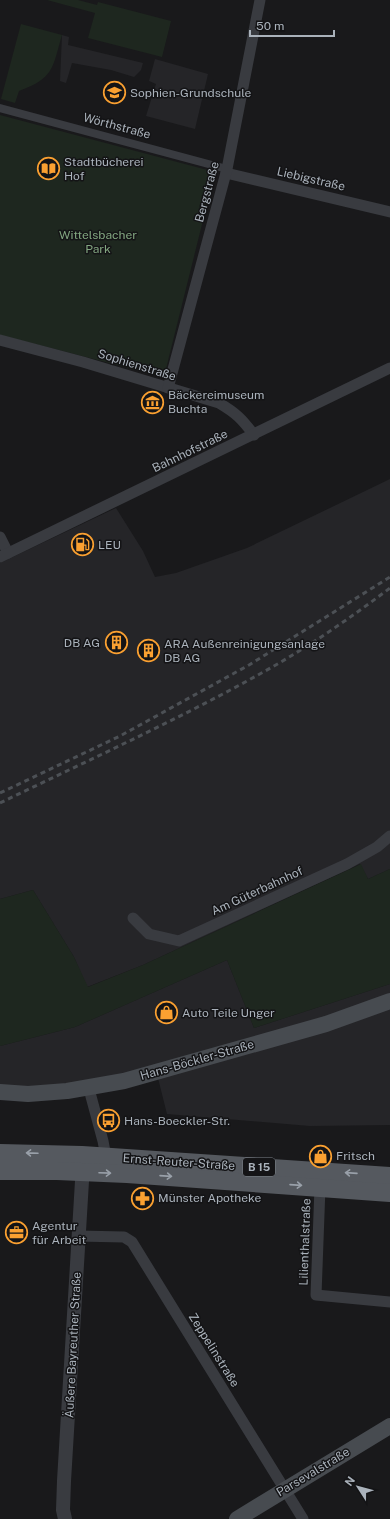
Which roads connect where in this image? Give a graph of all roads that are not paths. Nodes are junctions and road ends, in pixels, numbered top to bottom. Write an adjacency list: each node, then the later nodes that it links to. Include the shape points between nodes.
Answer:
1 (260, 0): 3 (street, Bergstraße)
2 (0, 108): 3 (street, Wörthstraße)
3 (226, 171): 4 (street, Liebigstraße); 7 (street, Bergstraße)
4 (390, 212)
5 (0, 340): 7 (street, Sophienstraße)
6 (390, 368): 8 (street, Bahnhofstraße)
7 (168, 388): 8 (street, Sophienstraße, via 219,404 235,412)
8 (254, 435): 10 (street, Bahnhofstraße)
9 (0, 537): 10 (street)
10 (4, 555)
11 (390, 836): 12 (street, Am Güterbahnhof, via 377,847 347,864 180,941 149,934)
12 (133, 918)
13 (390, 1002): 14 (main road, Hans-Böckler-Straße, via 326,1024)
14 (89, 1089): 15 (main road, Hans-Böckler-Straße, via 28,1094); 18 (street)
15 (0, 1092)
16 (0, 1153): 17 (main road, Ernst-Reuter-Straße / B 15, one-way to 16)
17 (63, 1154): 18 (main road, Ernst-Reuter-Straße / B 15); 20 (street, via 78,1161)
18 (106, 1157): 21 (main road, Ernst-Reuter-Straße / B 15, one-way to 18)
19 (0, 1171): 20 (main road, Ernst-Reuter-Straße / B 15)
20 (82, 1172): 22 (main road, Ernst-Reuter-Straße / B 15, one-way to 22); 24 (street, Äußere Bayreuther Straße)
21 (390, 1176)
22 (320, 1187): 23 (main road, Ernst-Reuter-Straße / B 15); 25 (street, Lilienthalstraße, via 316,1295)
23 (390, 1193)
24 (78, 1236): 27 (street, Zeppelinstraße, via 124,1237 132,1242); 28 (street, Äußere Bayreuther Straße, via 63,1510)
25 (390, 1302)
26 (390, 1426): 27 (main road, Parsevalstraße)
27 (284, 1490): 29 (main road, Parsevalstraße); 30 (street, Zeppelinstraße)
28 (65, 1519)
29 (237, 1519)
30 (302, 1519)

